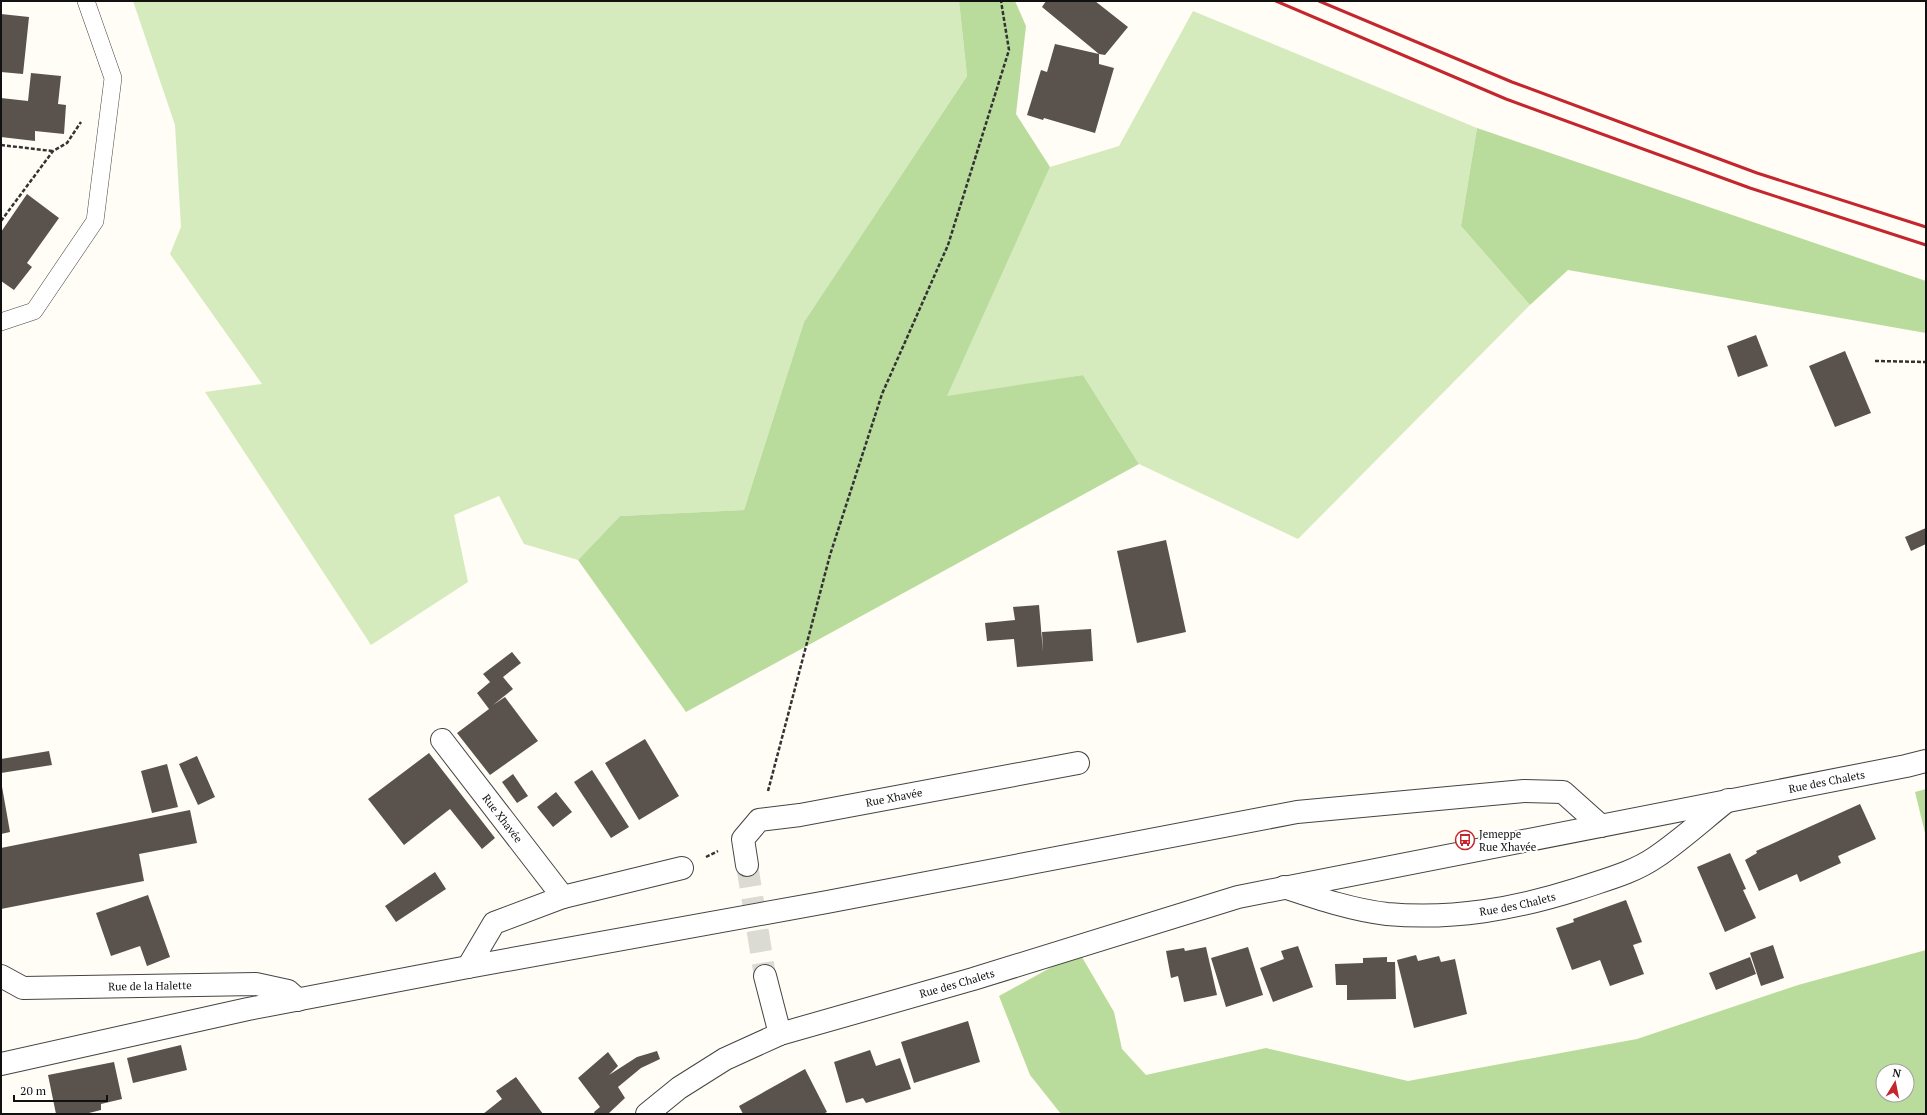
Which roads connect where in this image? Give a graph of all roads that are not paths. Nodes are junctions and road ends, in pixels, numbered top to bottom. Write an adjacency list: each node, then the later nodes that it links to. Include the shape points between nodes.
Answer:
1 (86, 1): 2 (lane, via 113,78 95,221 34,311)
2 (1, 322)
3 (442, 740): 11 (street, Rue Xhavée)
4 (1926, 761): 6 (street, Rue des Chalets)
5 (1078, 763): 8 (street, Rue Xhavée, via 800,815 759,820 744,840)
6 (1728, 800): 7 (street, Rue des Chalets); 10 (street, Rue des Chalets, via 1656,857 1624,874 1538,902 1483,913 1386,914 1329,902)
7 (1601, 826): 10 (street, Rue des Chalets); 12 (street, via 1563,792 1524,791 1297,812)
8 (747, 865)
9 (682, 868): 11 (street)
10 (1284, 887): 16 (street, Rue des Chalets, via 1238,897 973,980)
11 (562, 897): 12 (street, via 494,923)
12 (468, 967): 15 (street)
13 (1, 976): 15 (street, Rue de la Halette, via 23,988 256,984 288,991)
14 (765, 976): 16 (street)
15 (298, 1000): 17 (street)
16 (780, 1034): 18 (street, Rue des Chalets, via 712,1068 679,1088)
17 (1, 1064)
18 (646, 1114)

